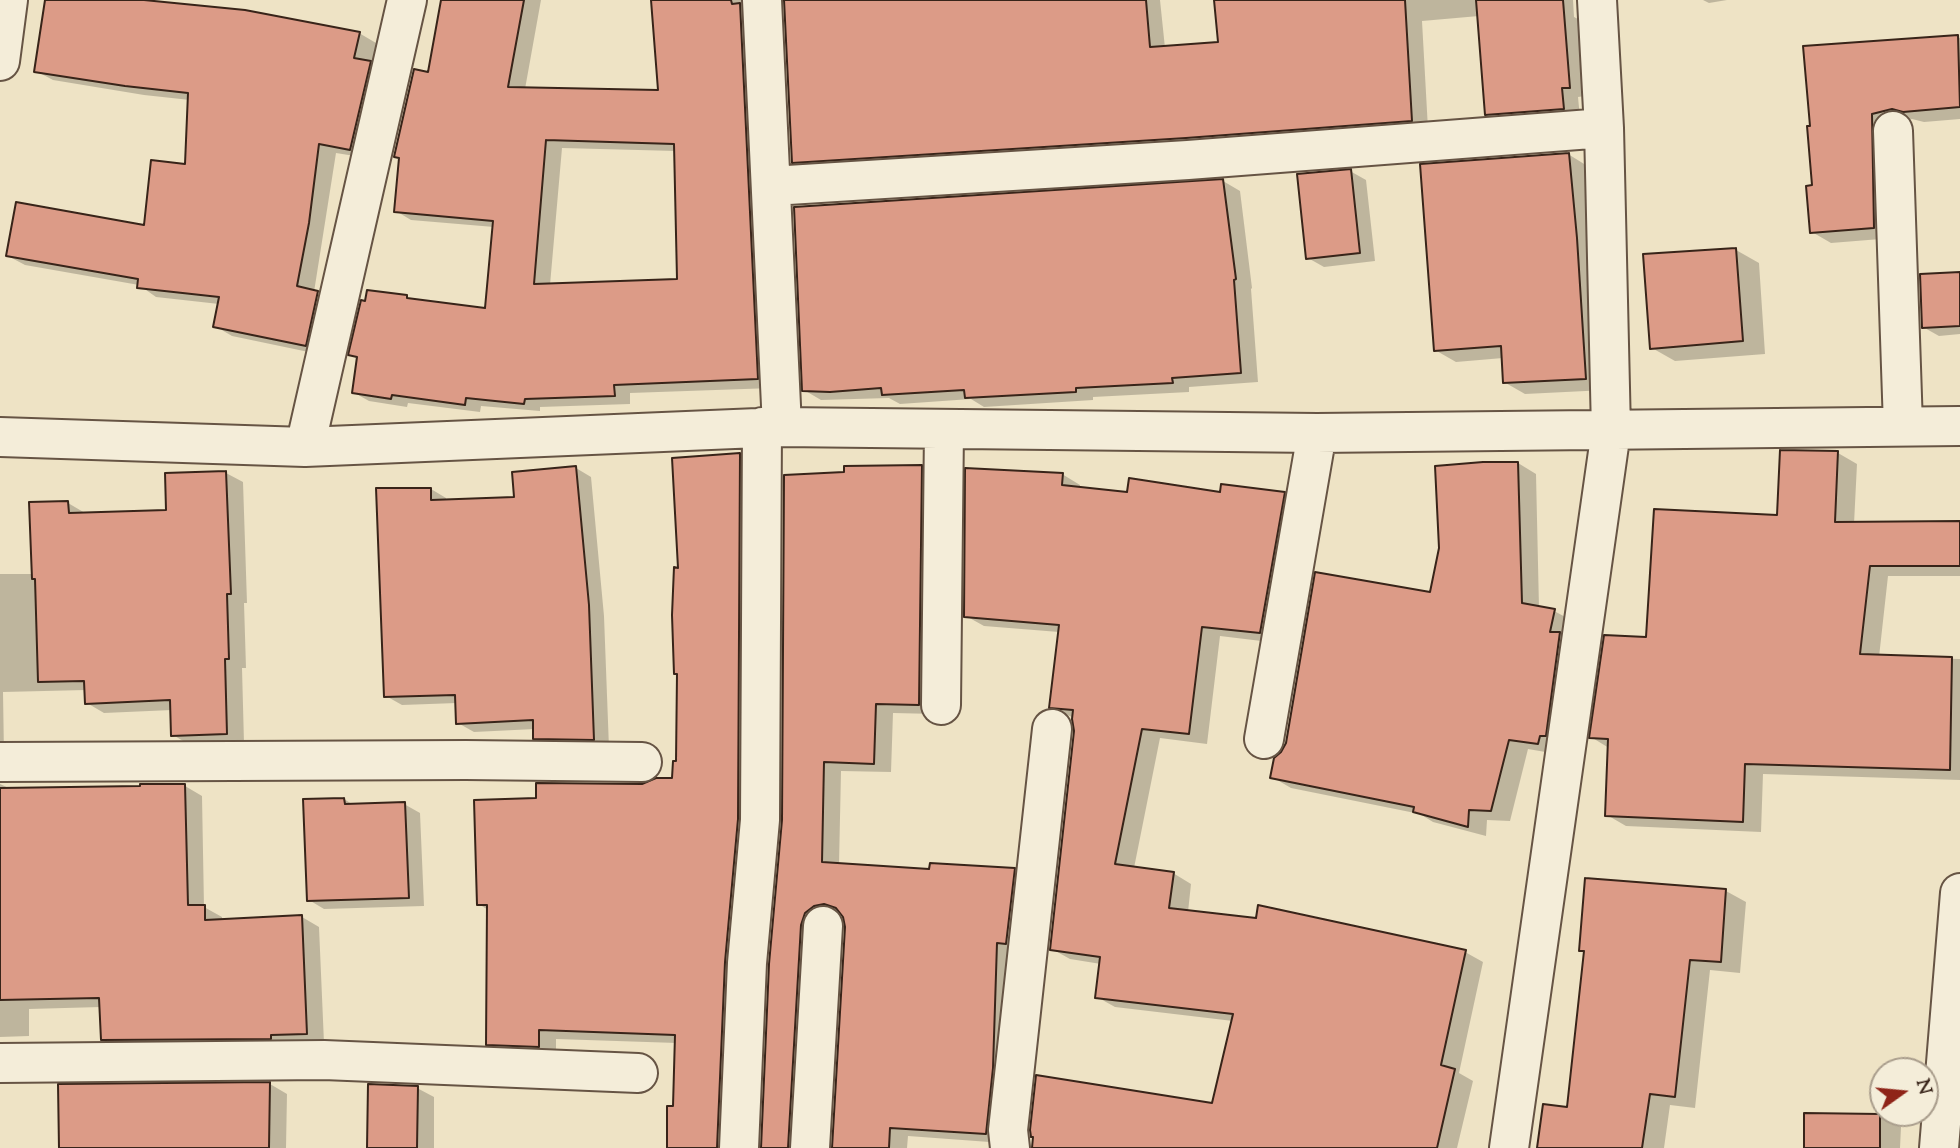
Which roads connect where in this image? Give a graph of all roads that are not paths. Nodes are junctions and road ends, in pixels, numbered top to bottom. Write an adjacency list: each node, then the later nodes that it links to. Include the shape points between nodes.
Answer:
1 (8, 0): 5 (street)
2 (407, 0): 16 (street)
3 (762, 0): 8 (street)
4 (1597, 0): 6 (street)
5 (0, 61)
6 (1604, 128): 8 (street); 13 (street)
7 (1892, 131): 9 (street)
8 (772, 186): 11 (street)
9 (1903, 426): 10 (street); 13 (street)
10 (1960, 426)
11 (772, 427): 12 (street); 16 (street); 26 (street, via 760,820 746,976)
12 (944, 429): 14 (street); 17 (street)
13 (1611, 432): 14 (street); 29 (street)
14 (1317, 433): 19 (street)
15 (0, 437): 16 (street)
16 (305, 447)
17 (941, 705)
18 (1052, 729): 28 (street, via 1008,1130)
19 (1264, 739)
20 (0, 762): 21 (street)
21 (642, 762)
22 (1960, 893): 30 (street)
23 (823, 926): 27 (street)
24 (0, 1063): 25 (street, via 324,1060)
25 (638, 1073)
26 (739, 1148)
27 (810, 1148)
28 (1010, 1148)
29 (1509, 1148)
30 (1939, 1148)

